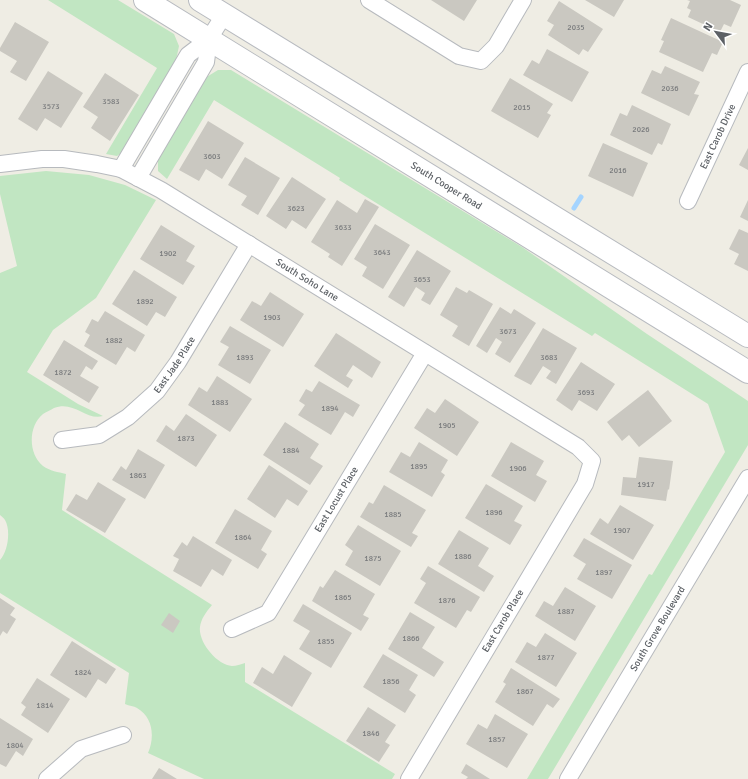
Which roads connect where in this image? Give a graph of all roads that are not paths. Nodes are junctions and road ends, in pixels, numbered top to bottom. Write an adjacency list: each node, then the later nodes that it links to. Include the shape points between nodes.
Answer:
1 (145, 0): 6 (main road, South Cooper Road)
2 (200, 0): 5 (main road)
3 (369, 0): 4 (street, via 460,56 481,61 496,46)
4 (523, 0)
5 (224, 15): 6 (street); 13 (main road)
6 (208, 39): 9 (street, via 188,55); 10 (street, via 206,62); 15 (main road, South Cooper Road)
7 (748, 72): 11 (street, East Carob Drive)
8 (0, 164): 9 (street, South Soho Lane, via 64,159)
9 (121, 169): 10 (street, South Soho Lane)
10 (138, 178): 12 (street, South Soho Lane)
11 (688, 201)
12 (249, 244): 14 (street, South Soho Lane); 16 (street, East Jade Place, via 158,391 128,417 99,435)
13 (748, 336)
14 (425, 353): 17 (street, South Soho Lane, via 578,447); 19 (street, East Locust Place, via 268,613)
15 (748, 372)
16 (62, 440)
17 (592, 461): 22 (street, East Carob Place, via 585,484)
18 (748, 478): 23 (street, South Grove Boulevard)
19 (232, 629)
20 (123, 736): 21 (street, via 82,750)
21 (47, 779)
22 (409, 779)
23 (568, 779)

